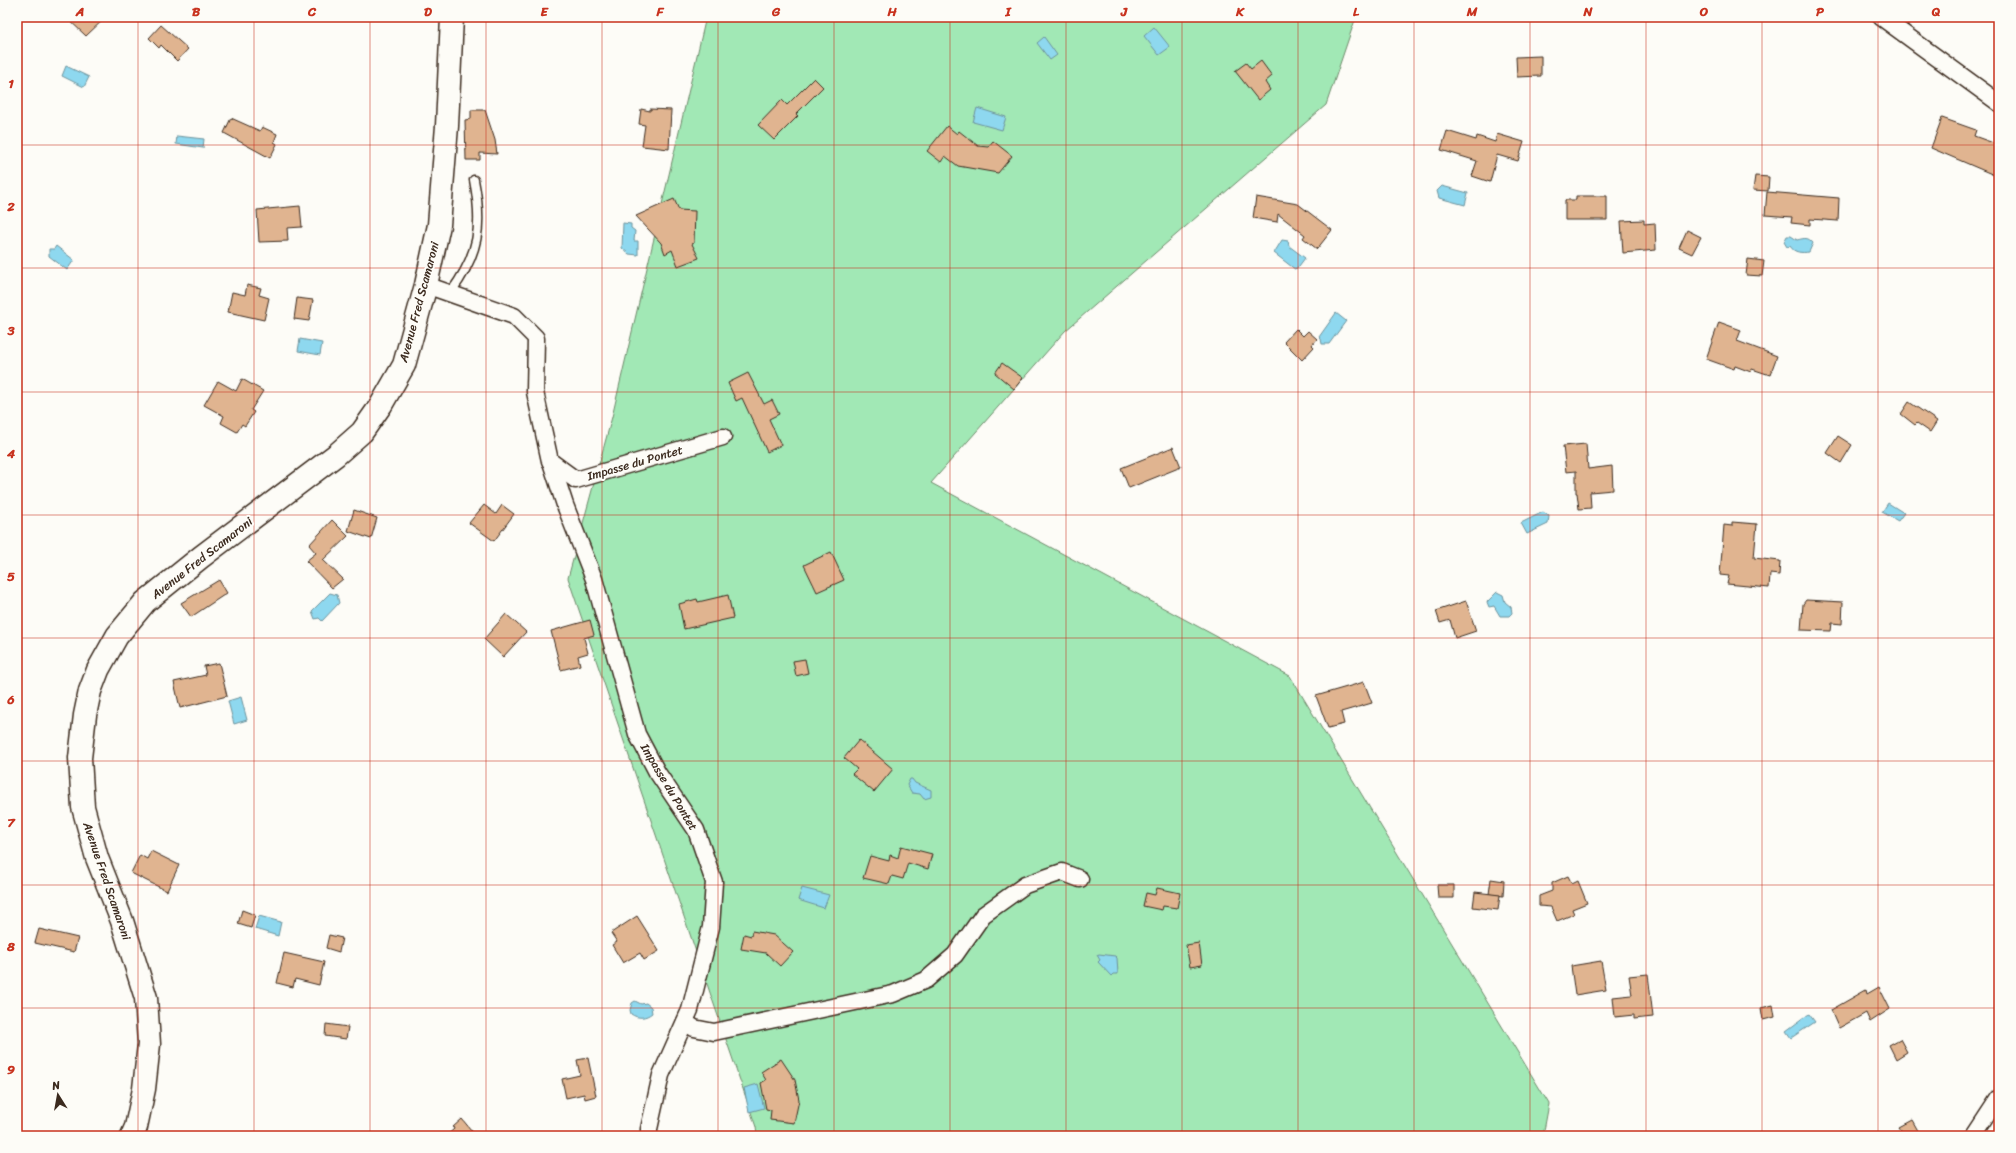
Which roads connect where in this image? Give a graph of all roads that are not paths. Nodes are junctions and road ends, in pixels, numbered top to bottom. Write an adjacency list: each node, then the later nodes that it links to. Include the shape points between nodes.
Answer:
1 (452, 17): 5 (main road, Avenue Fred Scamaroni, via 439,225)
2 (1881, 17): 3 (street)
3 (1999, 103)
4 (474, 180): 6 (lane, via 478,201 478,242 463,275)
5 (426, 285): 6 (street, Impasse du Pontet); 12 (main road, Avenue Fred Scamaroni, via 404,365 362,432 336,455 201,556 145,602 117,636 98,670 90,691 80,758 82,807 146,998 149,1044 144,1089)
6 (451, 292): 8 (street, Impasse du Pontet, via 514,316 536,338 536,392)
7 (723, 437): 8 (street, Impasse du Pontet, via 576,480)
8 (551, 462): 10 (street, Impasse du Pontet, via 594,579 638,734 657,772 696,830 714,882 711,927 690,1010)
9 (1080, 879): 10 (street, via 1062,872 1024,886 983,915 955,955 926,980 893,994 714,1032 694,1028)
10 (684, 1022): 13 (street, Impasse du Pontet, via 661,1075)
11 (1999, 1098): 14 (street)
12 (132, 1136)
13 (649, 1136)
14 (1974, 1136)

